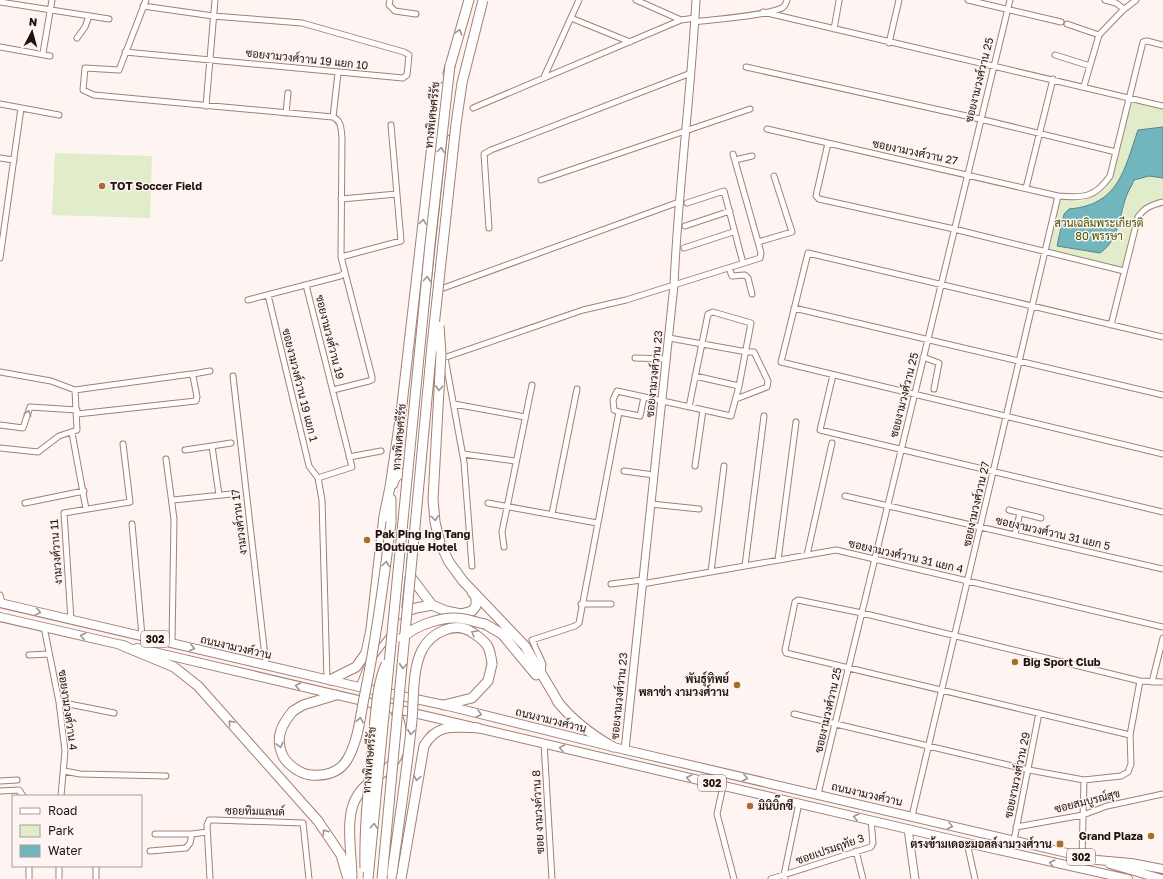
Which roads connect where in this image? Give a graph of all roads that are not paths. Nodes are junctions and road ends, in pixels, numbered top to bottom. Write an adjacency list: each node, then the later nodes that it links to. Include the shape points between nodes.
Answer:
1 (52, 0): 22 (street)
2 (146, 0): 19 (street)
3 (215, 0): 26 (street)
4 (390, 0): 24 (street, via 390,5 395,11)
5 (469, 0): 45 (highway, ทางพิเศษศรีรัช, one-way to 5)
6 (483, 0): 111 (highway, bridge, via 472,37 460,97)
7 (488, 0): 106 (street, via 460,74 448,150)
8 (579, 0): 27 (street)
9 (636, 0): 29 (street)
10 (696, 0): 30 (street, ซอยงามวงศ์วาน 23)
11 (787, 0): 23 (street, via 782,8)
12 (899, 0): 37 (street)
13 (968, 0): 20 (street)
14 (1010, 0): 20 (street, ซอยงามวงศ์วาน 25)
15 (1105, 0): 21 (street)
16 (1136, 0): 21 (street)
17 (839, 1): 33 (street)
18 (0, 2): 22 (street)
19 (143, 6): 26 (street); 40 (street)
20 (1008, 8): 31 (street); 46 (street, ซอยงามวงศ์วาน 25)
21 (1124, 9): 34 (street)
22 (51, 10): 25 (street); 41 (street)
23 (763, 12): 30 (street); 33 (street)
24 (416, 14)
25 (88, 16): 28 (street); 35 (street, via 85,27)
26 (213, 16): 44 (street); 49 (street, ซอยงามวงศ์วาน 19 แยก 10, via 302,23 409,55 406,75 403,78)
27 (571, 18): 36 (street); 51 (street)
28 (109, 19)
29 (681, 20): 30 (street); 36 (street)
30 (695, 20): 50 (street, ซอยงามวงศ์วาน 23)
31 (1061, 22)
32 (1067, 24): 34 (street)
33 (834, 29): 37 (street)
34 (1099, 35): 47 (street)
35 (77, 38)
36 (630, 42): 51 (street)
37 (889, 43): 46 (street)
38 (1163, 45): 55 (street, ซอยงามวงศ์วาน 27, via 1147,40 1143,42)
39 (0, 47): 41 (street)
40 (125, 52): 44 (street, ซอยงามวงศ์วาน 19 แยก 10); 57 (street, via 119,70 85,68 83,90 94,95)
41 (43, 54): 43 (street)
42 (1055, 55): 47 (street)
43 (50, 56)
44 (210, 60): 49 (street, ซอยงามวงศ์วาน 19 แยก 10); 57 (street)
45 (450, 65): 166 (highway, one-way to 45, bridge, via 402,413 433,136); 291 (highway, ทางพิเศษศรีรัช, one-way to 45, bridge)
46 (992, 66): 52 (street); 65 (street, ซอยงามวงศ์วาน 25)
47 (1090, 66): 53 (street)
48 (746, 67): 65 (street)
49 (338, 73): 64 (street)
50 (692, 73): 68 (street, ซอยงามวงศ์วาน 23); 91 (street, via 484,154)
51 (544, 77): 60 (street)
52 (1053, 80): 53 (street); 69 (street)
53 (1084, 86): 55 (street)
54 (288, 92): 62 (street)
55 (1129, 98): 58 (street); 71 (street, ซอยงามวงศ์วาน 27)
56 (0, 104): 59 (street)
57 (206, 106): 62 (street)
58 (1163, 106)
59 (20, 108): 63 (street); 75 (street)
60 (473, 108)
61 (750, 109): 68 (street)
62 (286, 113): 64 (street)
63 (59, 115)
64 (333, 117): 83 (street, via 340,124 342,138)
65 (980, 119): 69 (street); 77 (street, ซอยงามวงศ์วาน 25)
66 (391, 125): 81 (street)
67 (767, 129): 70 (street, ซอยงามวงศ์วาน 27)
68 (686, 130): 79 (street); 84 (street, ซอยงามวงศ์วาน 23)
69 (1040, 134): 71 (street); 80 (street)
70 (828, 143): 77 (street, ซอยงามวงศ์วาน 27); 92 (street, via 816,198)
71 (1116, 152): 82 (street, ซอยงามวงศ์วาน 27, via 1110,176 1100,189 1081,198)
72 (733, 154): 76 (street)
73 (752, 156): 76 (street)
74 (0, 158): 75 (street)
75 (14, 160): 89 (street)
76 (736, 160): 94 (street)
77 (967, 174): 80 (street, ซอยงามวงศ์วาน 27); 92 (street, ซอยงามวงศ์วาน 25)
78 (774, 176): 94 (street, via 792,232)
79 (540, 180)
80 (1026, 188): 82 (street, ซอยงามวงศ์วาน 27)
81 (397, 194): 83 (street); 97 (street, via 401,241)
82 (1058, 196): 96 (street, ซอยงามวงศ์วาน 27)
83 (341, 199): 97 (street)
84 (679, 202): 105 (street, ซอยงามวงศ์วาน 23); 106 (street)
85 (1163, 202): 101 (street, via 1143,210 1138,217)
86 (687, 203): 88 (street, via 724,191)
87 (0, 211): 89 (street)
88 (730, 211): 90 (street); 93 (street)
89 (7, 212): 98 (street)
90 (686, 226)
91 (489, 228)
92 (954, 229): 96 (street); 103 (street, ซอยงามวงศ์วาน 25)
93 (733, 232): 95 (street); 99 (street)
94 (758, 242): 99 (street, via 760,258)
95 (684, 248)
96 (1045, 253): 101 (street); 110 (street, ซอยงามวงศ์วาน 27)
97 (341, 257): 102 (street)
98 (0, 258)
99 (743, 263): 100 (street)
100 (729, 268): 105 (street); 107 (street, via 732,276 745,275 748,278)
101 (1124, 271): 113 (street)
102 (344, 273): 104 (street, ซอยงามวงศ์วาน 19); 136 (street, via 372,380)
103 (940, 284): 110 (street); 112 (street, via 808,253); 116 (street, ซอยงามวงศ์วาน 25)
104 (306, 285): 108 (street); 136 (street, ซอยงามวงศ์วาน 19)
105 (674, 285): 115 (street, ซอยงามวงศ์วาน 23); 119 (street, via 583,310)
106 (433, 292): 124 (street)
107 (752, 294)
108 (268, 295): 109 (street); 173 (street, ซอยงามวงศ์วาน 19 แยก 1, via 309,466)
109 (248, 300)
110 (1032, 306): 113 (street); 123 (street, ซอยงามวงศ์วาน 27)
111 (437, 307): 206 (highway, one-way to 206, bridge, via 441,354 433,499 440,543 449,562); 292 (highway, one-way to 292, bridge)
112 (794, 308): 116 (street); 128 (street, via 780,362)
113 (1112, 325): 114 (street)
114 (1163, 337)
115 (669, 338): 117 (street); 122 (street, ซอยงามวงศ์วาน 23)
116 (927, 340): 121 (street, ซอยงามวงศ์วาน 25); 123 (street)
117 (701, 343): 118 (street); 118 (street, via 708,314 713,312 751,323); 130 (street)
118 (747, 352): 132 (street); 140 (street, via 754,352 768,381 767,387)
119 (445, 358): 124 (street); 142 (street)
120 (636, 358): 122 (street)
121 (923, 358): 134 (street, via 939,363); 137 (street, ซอยงามวงศ์วาน 25)
122 (667, 359): 141 (street, ซอยงามวงศ์วาน 23)
123 (1020, 362): 138 (street); 148 (street, ซอยงามวงศ์วาน 27)
124 (424, 365): 169 (street)
125 (210, 371): 127 (street)
126 (0, 372): 135 (street, via 50,381)
127 (193, 374): 135 (street); 145 (street, via 196,401)
128 (833, 375): 137 (street); 158 (street, via 820,430)
129 (233, 376): 226 (street, งามวงศ์วาน 17)
130 (695, 376): 132 (street); 143 (street)
131 (532, 385): 149 (street)
132 (739, 386): 140 (street)
133 (578, 389): 190 (street)
134 (934, 389)
135 (75, 390): 145 (street)
136 (333, 390): 163 (street, ซอยงามวงศ์วาน 19)
137 (914, 393): 148 (street); 158 (street, ซอยงามวงศ์วาน 25)
138 (1163, 395)
139 (644, 397): 141 (street); 146 (street, via 640,416); 146 (street, via 617,391 613,400 614,410)
140 (736, 399): 144 (street, via 731,416)
141 (662, 401): 143 (street); 172 (street, ซอยงามวงศ์วาน 23)
142 (454, 404): 149 (street); 161 (street)
143 (689, 407): 144 (street)
144 (703, 410): 167 (street)
145 (77, 412): 151 (street, one-way to 145, via 23,428 30,407); 152 (street)
146 (619, 412): 192 (street)
147 (764, 416): 201 (street)
148 (1007, 416): 162 (street); 171 (street, ซอยงามวงศ์วาน 27)
149 (525, 417): 165 (street)
150 (796, 422): 199 (street)
151 (0, 425)
152 (75, 432): 157 (street, via 59,436 38,452); 175 (street)
153 (231, 443): 156 (street)
154 (832, 443): 197 (street)
155 (123, 444): 185 (street, งามวงศ์วาน 11, via 130,502)
156 (212, 446): 159 (street); 177 (street)
157 (0, 448)
158 (901, 448): 171 (street); 183 (street, ซอยงามวงศ์วาน 25)
159 (185, 450)
160 (381, 451): 163 (street)
161 (463, 454): 165 (street); 200 (street)
162 (1163, 454)
163 (349, 457): 173 (street, via 351,468)
164 (166, 460): 179 (street)
165 (516, 462): 184 (street)
166 (393, 465): 169 (highway, via 396,469); 174 (highway)
167 (695, 466)
168 (724, 466): 204 (street)
169 (412, 471): 174 (highway, via 394,478); 202 (street)
170 (624, 471): 172 (street)
171 (994, 472): 188 (street); 194 (street, ซอยงามวงศ์วาน 27)
172 (654, 475): 182 (street, ซอยงามวงศ์วาน 23)
173 (318, 478): 229 (street, via 322,500)
174 (391, 488): 229 (highway, via 384,516 366,653 356,667); 235 (highway, one-way to 174, bridge, via 303,705 293,711 283,723 278,738 283,755 293,767 308,774 324,776 336,772 347,761 354,745 375,644 391,522)
175 (84, 491): 181 (street); 185 (street)
176 (232, 494): 177 (street)
177 (219, 495): 179 (street)
178 (845, 496): 183 (street, ซอยงามวงศ์วาน 31 แยก 5)
179 (173, 500): 222 (street)
180 (488, 502): 184 (street)
181 (25, 503)
182 (651, 504): 186 (street); 207 (street, ซอยงามวงศ์วาน 23)
183 (888, 505): 194 (street, ซอยงามวงศ์วาน 31 แยก 5); 198 (street, ซอยงามวงศ์วาน 25)
184 (507, 506): 190 (street); 196 (street, via 502,532)
185 (86, 509): 216 (street, งามวงศ์วาน 11, via 64,514)
186 (698, 509)
187 (1009, 510): 189 (street)
188 (1163, 512)
189 (1020, 513): 191 (street); 195 (street)
190 (552, 514): 192 (street)
191 (1041, 518)
192 (597, 523): 210 (street)
193 (132, 524): 219 (street)
194 (981, 526): 195 (street, ซอยงามวงศ์วาน 31 แยก 5); 205 (street, ซอยงามวงศ์วาน 27)
195 (1015, 534): 203 (street, ซอยงามวงศ์วาน 31 แยก 5)
196 (504, 547)
197 (807, 555): 198 (street, ซอยงามวงศ์วาน 31 แยก 4, via 836,550); 199 (street, ซอยงามวงศ์วาน 31 แยก 4)
198 (875, 558): 205 (street, ซอยงามวงศ์วาน 31 แยก 4); 213 (street, ซอยงามวงศ์วาน 25)
199 (778, 560): 201 (street, ซอยงามวงศ์วาน 31 แยก 4)
200 (472, 566)
201 (745, 566): 204 (street, ซอยงามวงศ์วาน 31 แยก 4)
202 (404, 568): 212 (highway); 214 (street)
203 (1163, 569)
204 (711, 572): 207 (street, ซอยงามวงศ์วาน 31 แยก 4)
205 (969, 580): 218 (street, ซอยงามวงศ์วาน 31 แยก 4); 220 (street, ซอยงามวงศ์วาน 27)
206 (463, 581): 212 (highway, via 476,596 476,606 472,611 461,614); 228 (highway, via 525,646)
207 (642, 582): 208 (street, ซอยงามวงศ์วาน 31 แยก 4); 249 (street, ซอยงามวงศ์วาน 23)
208 (611, 584)
209 (1, 600): 216 (main road, ถนนงามวงศ์วาน / 302, one-way to 216)
210 (581, 604): 211 (street); 228 (street, via 577,625 532,640 543,664)
211 (611, 604)
212 (432, 605): 214 (highway)
213 (862, 613): 220 (street); 227 (street, ซอยงามวงศ์วาน 25); 227 (street, via 798,600 795,602 785,652)
214 (399, 614): 233 (street, via 391,634 367,665)
215 (0, 617): 217 (main road, 302)
216 (71, 620): 219 (main road, ถนนงามวงศ์วาน / 302)
217 (44, 627): 223 (main road, 302, one-way to 217); 224 (street, ซอยงามวงศ์วาน 4)
218 (1163, 627)
219 (142, 636): 222 (main road, ถนนงามวงศ์วาน / 302)
220 (956, 637): 230 (street); 234 (street, ซอยงามวงศ์วาน 27)
221 (1163, 638): 231 (street)
222 (172, 643): 226 (main road, ถนนงามวงศ์วาน / 302, one-way to 226)
223 (121, 645): 235 (main road, 302, one-way to 223); 289 (highway, one-way to 223, via 341,855 318,821 198,686 174,667)
224 (50, 654): 225 (street); 236 (street, ซอยงามวงศ์วาน 4)
225 (29, 655)
226 (266, 665): 229 (main road, ถนนงามวงศ์วาน / 302)
227 (848, 668): 234 (street); 243 (street, ซอยงามวงศ์วาน 25)
228 (542, 676): 238 (highway)
229 (328, 680): 233 (main road, ถนนงามวงศ์วาน / 302)
230 (1140, 681): 231 (street); 245 (street)
231 (1152, 682): 232 (street)
232 (1163, 682)
233 (358, 687): 237 (main road, ถนนงามวงศ์วาน / 302)
234 (943, 692): 241 (street); 247 (street, ซอยงามวงศ์วาน 27)
235 (336, 695): 239 (main road, 302)
236 (59, 702): 240 (street); 251 (street, ซอยงามวงศ์วาน 4, via 65,750)
237 (444, 705): 248 (main road, ถนนงามวงศ์วาน / 302, one-way to 248); 282 (highway, one-way to 282, bridge, via 472,698 488,681 492,664 490,649 483,639 470,631 456,628 444,630 432,637 422,650 417,667)
238 (560, 705): 248 (highway, via 584,729); 291 (highway, bridge, via 502,634 485,624 462,618 439,620 406,634 397,643 385,666 380,683 365,831)
239 (395, 709): 244 (main road, 302); 290 (highway, via 402,725 400,755 360,791 352,805 349,824)
240 (114, 713)
241 (1039, 713): 245 (street); 250 (street, ซอยงามวงศ์วาน 29)
242 (794, 714): 243 (street)
243 (835, 724): 247 (street); 258 (street, ซอยงามวงศ์วาน 25)
244 (478, 728): 246 (main road, 302); 293 (highway, one-way to 293, via 443,728 435,731 424,746)
245 (1130, 735): 254 (street, via 1131,764 1128,772 1121,776)
246 (544, 743): 256 (main road, 302, one-way to 246); 294 (street, ซอย งามวงค์วาน 8)
247 (930, 746): 250 (street); 264 (street, ซอยงามวงศ์วาน 27)
248 (614, 747): 249 (main road, ถนนงามวงศ์วาน / 302)
249 (625, 750): 258 (main road, ถนนงามวงศ์วาน / 302, one-way to 258)
250 (1029, 770): 254 (street); 266 (street, ซอยงามวงศ์วาน 29)
251 (64, 771): 252 (street, via 80,774); 261 (street, ซอยงามวงศ์วาน 4)
252 (166, 776)
253 (17, 780): 255 (street)
254 (1084, 780): 263 (street)
255 (0, 781)
256 (723, 786): 262 (main road, 302); 295 (street, via 717,814)
257 (0, 791): 260 (street, via 19,790)
258 (818, 794): 264 (main road, ถนนงามวงศ์วาน / 302)
259 (1163, 794): 263 (street, ซอยสมบูรณ์สุข, via 1107,806)
260 (22, 795)
261 (61, 795)
262 (799, 803): 265 (main road, 302, one-way to 262); 283 (street)
263 (1084, 815): 266 (street, ซอยสมบูรณ์สุข); 275 (street)
264 (912, 816): 271 (main road, ถนนงามวงศ์วาน / 302, one-way to 271)
265 (871, 820): 267 (main road, 302); 274 (street, ซอยเปรมฤทัย 3, via 872,845)
266 (1016, 827): 271 (street, ซอยงามวงศ์วาน 29)
267 (908, 829): 272 (main road, 302); 298 (street)
268 (207, 832): 270 (street); 287 (street); 288 (street, ซอยทิมแลนด์, via 206,825 209,820 303,823)
269 (155, 834): 270 (street)
270 (192, 834): 273 (street, via 186,848)
271 (1014, 840): 275 (main road, ถนนงามวงศ์วาน / 302)
272 (967, 843): 281 (main road, 302, one-way to 272); 299 (street)
273 (150, 851)
274 (856, 851): 283 (street, ซอยเปรมฤทัย 3); 297 (street)
275 (1082, 857): 276 (main road, ถนนงามวงศ์วาน / 302)
276 (1097, 860): 280 (main road, ถนนงามวงศ์วาน / 302); 302 (main road, ถนนงามวงศ์วาน / 302)
277 (29, 867): 284 (street)
278 (59, 867): 285 (street)
279 (96, 867): 286 (street)
280 (1163, 869)
281 (1090, 872): 300 (main road, 302); 301 (main road, 302)
282 (391, 876)
283 (784, 877): 296 (street, ซอยเปรมฤทัย 3)
284 (29, 879)
285 (59, 879)
286 (96, 879)
287 (210, 879)
288 (308, 879)
289 (348, 879)
290 (352, 879)
291 (367, 879)
292 (382, 879)
293 (401, 879)
294 (552, 879)
295 (734, 879)
296 (771, 879)
297 (863, 879)
298 (914, 879)
299 (975, 879)
300 (1109, 879)
301 (1128, 879)
302 (1162, 879)

